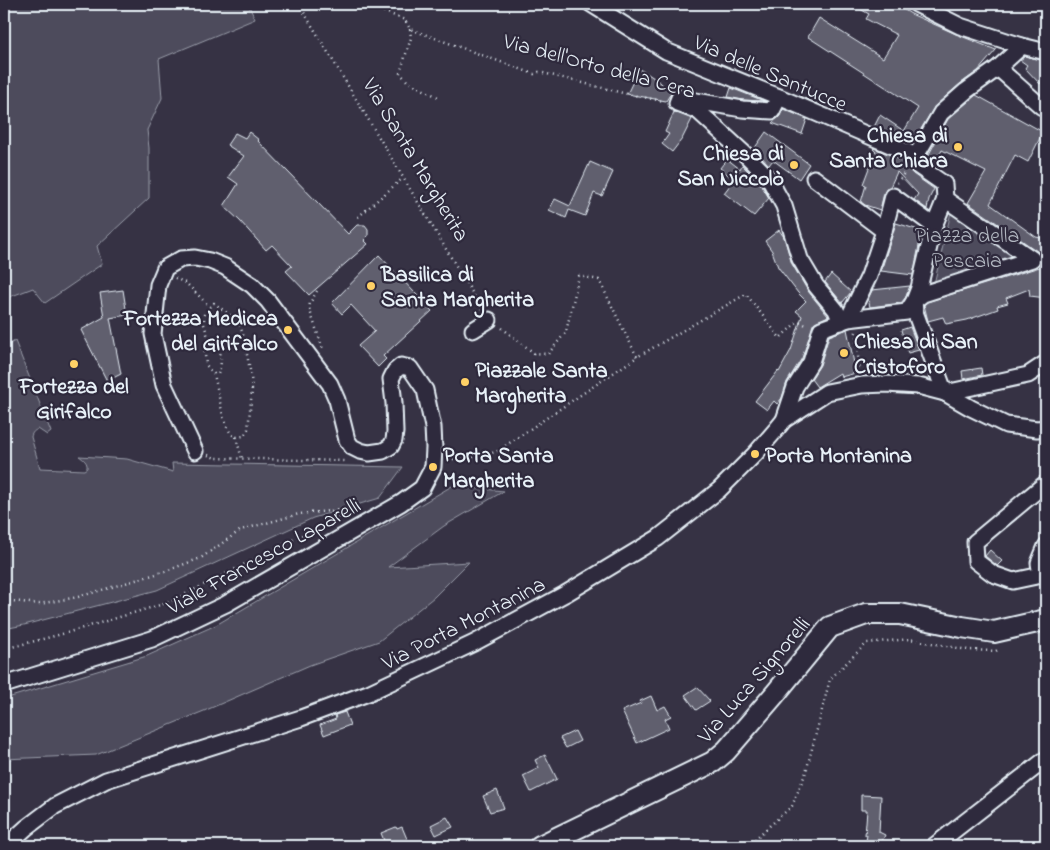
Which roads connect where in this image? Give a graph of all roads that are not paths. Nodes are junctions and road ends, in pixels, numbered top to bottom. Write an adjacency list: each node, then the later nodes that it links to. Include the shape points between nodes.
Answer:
1 (591, 4): 6 (street, Via delle Santucce, via 666,51)
2 (916, 4): 3 (street, via 960,26)
3 (1022, 46): 4 (street); 5 (street)
4 (1046, 52)
5 (998, 68): 7 (street, via 1042,107); 8 (street, via 942,113)
6 (779, 97): 8 (street, Via delle Santucce); 16 (street, Via dell'Orto della Cera, via 772,111 679,98 677,103 698,112 768,177 784,206 800,259 816,286)
7 (1046, 107)
8 (916, 156): 10 (street, via 919,158 918,166 944,184)
9 (814, 178): 12 (street)
10 (945, 199): 11 (street); 13 (street)
11 (934, 226): 12 (street, via 893,196); 14 (street)
12 (884, 231): 16 (street, via 869,276)
13 (1039, 260): 14 (street, via 923,294)
14 (914, 301): 16 (street, via 907,312); 19 (street, via 915,312)
15 (489, 320): 17 (street)
16 (844, 321): 20 (street, Via Porta Montanina, via 821,328 811,362 795,387)
17 (473, 330)
18 (1046, 363): 19 (street, via 1028,375)
19 (945, 393): 20 (street, via 918,386 862,385 827,392); 21 (street, via 1006,425)
20 (784, 420): 29 (street, Via Porta Montanina, via 719,490 658,538 565,594 474,643 368,693 301,718 106,780 55,806)
21 (1046, 428)
22 (195, 451): 27 (street, Viale Francesco Laparelli, via 164,385 153,334 158,285 165,268 181,259 195,258 225,267 252,285 268,301 330,384 352,447 369,453 384,451 391,446 395,422 391,376 401,366 410,368 424,390 433,427 433,467 422,488 402,503 226,604 152,639)
23 (1046, 484): 25 (street, via 975,542 976,561 993,574 1012,581)
24 (1046, 546): 25 (street, via 1039,563)
25 (1044, 575)
26 (1046, 620): 30 (main road, Via Luca Signorelli, via 994,632 900,614 866,614 830,627 726,751 713,762)
27 (4, 685)
28 (1046, 759): 31 (street)
29 (6, 846)
30 (540, 846)
31 (934, 846)

